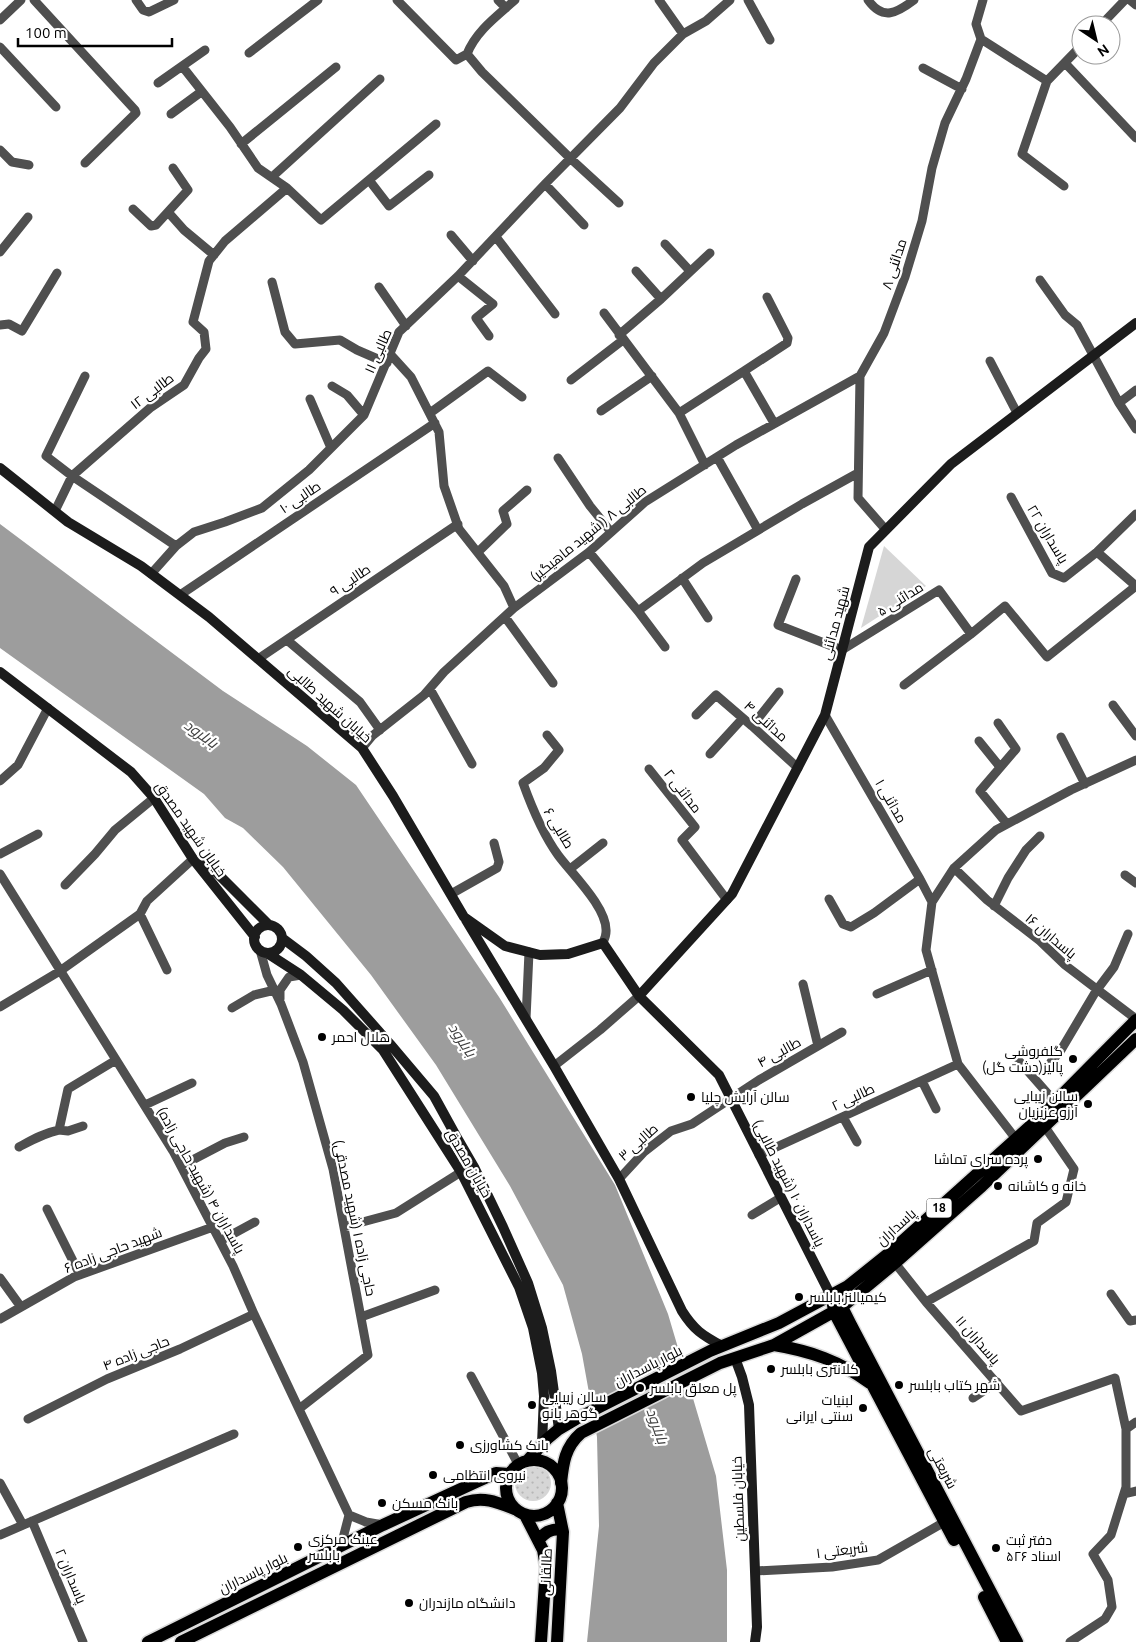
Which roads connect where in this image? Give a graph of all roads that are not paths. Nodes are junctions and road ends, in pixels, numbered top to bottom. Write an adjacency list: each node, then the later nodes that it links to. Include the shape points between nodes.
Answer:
1 (21, 0): 20 (street)
2 (34, 0): 45 (street, via 136,113)
3 (136, 0): 4 (street, via 143,10 149,12)
4 (174, 0)
5 (318, 0): 26 (street)
6 (397, 0): 27 (street, via 456,60)
7 (498, 0): 18 (street)
8 (515, 0): 18 (street)
9 (659, 0): 21 (street)
10 (730, 0): 21 (street, طالبی ۱۱, via 706,21)
11 (748, 0): 22 (street)
12 (868, 0): 13 (street, via 880,11 888,13 899,11)
13 (914, 0)
14 (984, 0): 23 (street, مدائنی ۸, via 976,24)
15 (1125, 0): 19 (street)
16 (1130, 0): 17 (street)
17 (1136, 5)
18 (506, 8): 27 (street, via 471,42)
19 (1111, 15)
20 (0, 20)
21 (683, 34): 44 (street, طالبی ۱۱)
22 (770, 40)
23 (981, 40): 34 (street); 36 (street, مدائنی ۸)
24 (0, 47): 38 (street)
25 (205, 50): 30 (street)
26 (249, 52)
27 (466, 54): 44 (street)
28 (1071, 57): 29 (street)
29 (1065, 63): 34 (street); 41 (street)
30 (182, 66): 35 (street); 37 (street)
31 (336, 67): 42 (street)
32 (923, 68): 36 (street)
33 (380, 79): 49 (street)
34 (1047, 81): 52 (street, via 1022,154)
35 (158, 83)
36 (962, 88): 88 (street, مدائنی ۸, via 945,123 905,277 884,334)
37 (201, 92): 39 (street); 42 (street)
38 (56, 107)
39 (171, 114)
40 (436, 124): 50 (street)
41 (1136, 138)
42 (242, 144): 49 (street, via 258,168)
43 (0, 150): 46 (street, via 12,162)
44 (571, 159): 51 (street, طالبی ۱۱); 54 (street)
45 (85, 163)
46 (29, 165)
47 (173, 168): 56 (street, via 188,190)
48 (429, 175): 50 (street, via 389,206)
49 (272, 177): 53 (street)
50 (369, 180): 53 (street, via 321,220)
51 (544, 184): 58 (street); 60 (street, طالبی ۱۱)
52 (1064, 186)
53 (287, 188): 64 (street, طالبی ۱۲, via 225,241)
54 (619, 203)
55 (134, 209): 56 (street, via 151,226)
56 (168, 212): 64 (street)
57 (28, 217): 62 (street)
58 (584, 225)
59 (451, 235): 65 (street)
60 (496, 237): 65 (street, طالبی ۱۱); 76 (street)
61 (665, 244): 67 (street)
62 (1, 247)
63 (710, 253): 67 (street)
64 (214, 255): 109 (street, طالبی ۱۲, via 209,260 193,322 204,332 206,348 184,385 150,408)
65 (472, 261): 69 (street, طالبی ۱۱)
66 (636, 271): 74 (street)
67 (690, 271): 74 (street)
68 (57, 273): 78 (street, via 22,331 9,324)
69 (458, 276): 79 (street, طالبی ۱۱); 80 (street, via 493,304 476,318)
70 (1040, 280): 82 (street, via 1065,315 1077,325)
71 (272, 282): 83 (street, via 286,332 295,344 340,340 357,350)
72 (378, 287): 79 (street)
73 (767, 297): 85 (street, via 788,338 787,344)
74 (661, 299): 81 (street)
75 (604, 312): 81 (street)
76 (555, 314)
77 (1136, 323): 82 (street, شهید مدائنی)
78 (0, 325)
79 (406, 326): 83 (street, طالبی ۱۱, via 400,332)
80 (489, 336)
81 (621, 337): 87 (street); 89 (street)
82 (1093, 355): 94 (street); 98 (street, شهید مدائنی)
83 (389, 359): 96 (street, via 411,377); 99 (street, طالبی ۱۱)
84 (990, 361): 98 (street)
85 (744, 371): 97 (street); 101 (street)
86 (85, 376): 109 (street, via 46,456)
87 (652, 376): 95 (street); 97 (street)
88 (860, 376): 101 (street, طالبی ۸ ( شهید ماهیگیر)); 108 (street, مدائنی ۸)
89 (571, 380)
90 (332, 386): 99 (street, via 347,395)
91 (1136, 390): 94 (street)
92 (522, 397): 96 (street, via 488,371)
93 (310, 400): 103 (street)
94 (1119, 403): 102 (street)
95 (601, 411)
96 (430, 413): 100 (street)
97 (679, 413): 106 (street)
98 (1017, 413): 116 (street, شهید مدائنی, via 951,464)
99 (364, 416): 103 (street, طالبی ۱۱)
100 (435, 422): 114 (street, via 439,432 444,486); 126 (street, طالبی ۱۰)
101 (774, 423): 104 (street, طالبی ۸ ( شهید ماهیگیر))
102 (1136, 429)
103 (331, 448): 118 (street, طالبی ۱۱, via 262,508 194,532)
104 (717, 457): 106 (street, طالبی ۸ ( شهید ماهیگیر)); 115 (street)
105 (558, 458): 117 (street)
106 (705, 465): 117 (street, طالبی ۸ ( شهید ماهیگیر), via 645,502)
107 (0, 468): 112 (street, خیابان شهید طالبی)
108 (858, 473): 115 (street); 116 (street, مدائنی ۸, via 858,498)
109 (72, 476): 112 (street, طالبی ۱۲); 118 (street)
110 (527, 490): 119 (street, via 503,511 508,524)
111 (1010, 497): 121 (street, پاسداران ۲۲, via 1052,573 1064,578)
112 (56, 512): 122 (street, خیابان شهید طالبی)
113 (1136, 514): 121 (street)
114 (458, 524): 119 (street); 132 (street, طالبی ۹)
115 (758, 530): 123 (street)
116 (886, 530): 134 (street, شهید مدائنی, via 869,547)
117 (611, 532): 120 (street, طالبی ۸ ( شهید ماهیگیر))
118 (176, 546): 122 (street, طالبی ۱۱)
119 (478, 552): 127 (street, via 504,586)
120 (589, 552): 127 (street, طالبی ۸ ( شهید ماهیگیر)); 128 (street)
121 (1097, 552): 125 (street)
122 (151, 574): 126 (street, خیابان شهید طالبی)
123 (682, 578): 128 (street); 130 (street)
124 (796, 579): 134 (street, via 778,625)
125 (1136, 586): 131 (street, via 1047,657 1005,606)
126 (180, 595): 135 (street, خیابان شهید طالبی)
127 (514, 608): 129 (street, طالبی ۸ ( شهید ماهیگیر))
128 (638, 611): 133 (street)
129 (505, 617): 137 (street); 139 (street, طالبی ۸ ( شهید ماهیگیر), via 444,672)
130 (708, 618)
131 (971, 634): 134 (street, مدائنی ۵, via 939,590); 138 (street)
132 (287, 640): 135 (street, طالبی ۹); 148 (street, via 360,702)
133 (665, 647)
134 (842, 650): 144 (street, شهید مدائنی)
135 (258, 659): 153 (street, خیابان شهید طالبی)
136 (0, 672): 142 (street, خیابان شهید مصدق)
137 (553, 683)
138 (904, 686)
139 (430, 689): 148 (street, طالبی ۸ ( شهید ماهیگیر)); 156 (street)
140 (779, 692): 147 (street)
141 (1113, 705): 150 (street)
142 (48, 708): 160 (street, via 18,765); 162 (street, خیابان شهید مصدق, via 131,772)
143 (696, 715): 145 (street, مدائنی ۴, via 716,695)
144 (825, 715): 158 (street, شهید مدائنی); 174 (street, مدائنی ۱)
145 (743, 718): 147 (street, مدائنی ۴); 154 (street)
146 (998, 723): 157 (street, via 1016,749)
147 (752, 726): 158 (street, مدائنی ۴)
148 (380, 730): 153 (street, طالبی ۸ ( شهید ماهیگیر))
149 (547, 735): 171 (street, طالبی ۶, via 559,750 544,768 523,783 535,816)
150 (1136, 736)
151 (1061, 737): 161 (street)
152 (979, 740): 157 (street)
153 (362, 748): 177 (street, خیابان شهید طالبی)
154 (710, 754)
155 (1136, 760): 161 (street)
156 (472, 764)
157 (1000, 767): 163 (street, via 980,790)
158 (798, 768): 179 (street, شهید مدائنی)
159 (648, 769): 179 (street, مدائنی ۲, via 695,827 682,840)
160 (0, 781)
161 (1084, 784): 163 (street)
162 (154, 798): 169 (street, خیابان شهید مصدق); 176 (street, via 115,830)
163 (1007, 824): 170 (street)
164 (38, 834): 168 (street)
165 (1040, 836): 181 (street, via 1026,850)
166 (494, 843): 177 (street, via 499,862 497,868)
167 (603, 843): 171 (street)
168 (0, 854)
169 (193, 859): 182 (street, via 147,901); 184 (street, via 215,871); 186 (street, خیابان شهید مصدق)
170 (954, 868): 180 (street); 181 (street, پاسداران ۱۶)
171 (570, 869): 188 (street, طالبی ۶, via 600,912 606,930)
172 (0, 874): 193 (street, پاسداران ۴ (شهید حاجی زاده))
173 (1125, 876): 175 (street)
174 (920, 879): 178 (street, via 851,926 843,924); 180 (street, مدائنی ۱)
175 (1136, 883)
176 (65, 885)
177 (451, 894): 183 (street, خیابان شهید طالبی)
178 (829, 899)
179 (727, 900): 199 (street, شهید مدائنی)
180 (932, 902): 192 (street, via 926,950)
181 (994, 906): 197 (street, پاسداران ۱۶)
182 (140, 914): 191 (street); 193 (street)
183 (464, 917): 190 (street, خیابان شهید طالبی, via 505,946); 203 (street)
184 (269, 925): 186 (street, via 261,927); 187 (street, via 279,930)
185 (1128, 934): 197 (street, via 1114,967)
186 (255, 937): 189 (street, via 256,944)
187 (282, 938): 189 (street, via 278,949); 229 (street, خیابان مصدق, via 336,983 434,1096)
188 (603, 943): 190 (street, خیابان شهید طالبی, via 568,954); 199 (street)
189 (263, 951): 194 (street, خیابان مصدق); 196 (street, حاجی زاده ۱ (شهید مصدقی), via 267,975)
190 (529, 952): 203 (street)
191 (167, 970)
192 (932, 970): 198 (street); 211 (street)
193 (60, 971): 201 (street); 208 (street, پاسداران ۴ (شهید حاجی زاده))
194 (300, 975): 200 (street, via 289,977 280,990); 230 (street, خیابان مصدق, via 343,1010 383,1050)
195 (803, 984): 207 (street)
196 (275, 990): 200 (street, حاجی زاده ۱ (شهید مصدقی)); 202 (street, via 254,995)
197 (1096, 990): 204 (street, پاسداران ۱۶); 210 (street)
198 (877, 994)
199 (639, 996): 212 (street); 215 (street, پاسداران ۱۰ (شهید طالبی), via 719,1075)
200 (281, 1004): 236 (street, حاجی زاده ۱ (شهید مصدقی), via 303,1062 333,1169)
201 (0, 1007)
202 (232, 1008)
203 (526, 1019): 212 (street)
204 (1136, 1020): 216 (main road, پاسداران / 18)
205 (842, 1032): 207 (street, طالبی ۴)
206 (1136, 1039): 221 (main road, پاسداران / 18)
207 (818, 1046): 215 (street, طالبی ۴)
208 (116, 1060): 217 (street, پاسداران ۴ (شهید حاجی زاده)); 222 (street, via 68,1089)
209 (1019, 1061): 216 (street)
210 (1051, 1062)
211 (958, 1064): 213 (street, طالبی ۲); 224 (street)
212 (554, 1066): 231 (street)
213 (922, 1081): 218 (street); 219 (street, طالبی ۲)
214 (192, 1083): 217 (street)
215 (731, 1099): 227 (street, پاسداران ۱۰ (شهید طالبی)); 231 (street, طالبی ۳, via 692,1124 671,1131 644,1152)
216 (1055, 1102): 224 (main road, پاسداران / 18)
217 (144, 1106): 228 (street, پاسداران ۴ (شهید حاجی زاده))
218 (936, 1109)
219 (844, 1117): 225 (street); 227 (street, طالبی ۲)
220 (83, 1126): 222 (street)
221 (1045, 1127): 239 (main road, پاسداران / 18); 245 (street, via 1074,1169 1066,1202 1037,1223 1034,1241)
222 (59, 1130): 226 (street, via 36,1137)
223 (244, 1137): 228 (street)
224 (1016, 1139): 244 (main road, پاسداران / 18, via 888,1254)
225 (857, 1142)
226 (19, 1147)
227 (759, 1156): 232 (street, پاسداران ۱۰ (شهید طالبی))
228 (181, 1166): 237 (street, پاسداران ۴ (شهید حاجی زاده))
229 (474, 1167): 230 (street); 263 (street, خیابان مصدق, via 528,1283 542,1328)
230 (461, 1172): 236 (street, via 396,1213); 266 (street, خیابان مصدق, via 520,1287 533,1328 543,1381)
231 (619, 1180): 253 (street, via 682,1311 692,1327)
232 (780, 1198): 234 (street); 244 (street, پاسداران ۱۰ (شهید طالبی))
233 (47, 1208): 240 (street)
234 (752, 1215)
235 (254, 1222): 238 (street)
236 (344, 1227): 249 (street, حاجی زاده ۱ (شهید مصدقی))
237 (212, 1228): 238 (street, پاسداران ۴ (شهید حاجی زاده)); 240 (street, شهید حاجی زاده ۶)
238 (220, 1241): 248 (street, پاسداران ۴ (شهید حاجی زاده))
239 (895, 1263): 245 (street, پاسداران ۱۱); 247 (main road, پاسداران / 18)
240 (80, 1275): 246 (street, شهید حاجی زاده ۶)
241 (0, 1278): 246 (street)
242 (435, 1290): 249 (street)
243 (1111, 1294): 251 (street, via 1130,1322)
244 (831, 1296): 247 (main road); 253 (main road, پاسداران / 18, via 779,1323)
245 (926, 1302): 257 (street, پاسداران ۱۱)
246 (21, 1307): 250 (street, شهید حاجی زاده ۶)
247 (838, 1310): 252 (main road, پاسداران / 18); 258 (main road, شریعتی); 276 (main road, شریعتی)
248 (254, 1314): 260 (street, پاسداران ۴ (شهید حاجی زاده)); 261 (street, حاجی زاده ۴, via 180,1350 107,1379)
249 (361, 1317): 260 (street, حاجی زاده ۱ (شهید مصدقی), via 368,1355)
250 (0, 1319)
251 (1136, 1320)
252 (774, 1345): 255 (main road, پاسداران / 18); 258 (main road, via 816,1354 850,1369)
253 (722, 1346): 254 (main road, پاسداران / 18)
254 (710, 1351): 263 (main road, بلوار پاسداران)
255 (735, 1358): 270 (main road, via 575,1438 565,1454); 284 (street, خیابان فلسطین, via 749,1405)
256 (470, 1376): 267 (street)
257 (996, 1382): 259 (street); 264 (street, پاسداران ۱۱, via 1021,1411 1115,1378)
258 (872, 1384): 276 (main road, شریعتی)
259 (973, 1398)
260 (299, 1409): 275 (street, پاسداران ۴ (شهید حاجی زاده))
261 (28, 1419)
262 (1136, 1422): 264 (street)
263 (559, 1429): 266 (main road, بلوار پاسداران)
264 (1126, 1429): 272 (street)
265 (234, 1434): 277 (street)
266 (542, 1444): 267 (main road, بلوار پاسداران)
267 (523, 1462): 268 (main road); 270 (main road, via 541,1460 557,1472)
268 (509, 1474): 274 (main road, via 506,1492 510,1504); 279 (main road, بلوار پاسداران, via 496,1473)
269 (0, 1482): 278 (street)
270 (562, 1483): 273 (main road)
271 (1136, 1491): 272 (street)
272 (1124, 1494): 293 (street, via 1111,1534 1093,1554 1108,1580 1112,1607 1105,1619)
273 (557, 1503): 274 (main road, via 543,1514 534,1516); 280 (main road, طالقانی)
274 (521, 1512): 282 (main road, طالقانی); 287 (main road, via 485,1499 466,1502)
275 (349, 1515): 279 (street); 283 (street)
276 (948, 1520): 284 (street, شریعتی ۱, via 878,1560 832,1567); 291 (main road, شریعتی); 292 (main road, شریعتی)
277 (32, 1521): 278 (street); 285 (street, پاسداران ۲)
278 (23, 1525): 281 (street)
279 (383, 1525): 283 (main road, بلوار پاسداران)
280 (563, 1532): 282 (main road, via 559,1528 551,1529); 289 (main road, طالقانی)
281 (0, 1535)
282 (539, 1540): 288 (main road, طالقانی, via 546,1567)
283 (341, 1546): 286 (main road, بلوار پاسداران)
284 (755, 1571): 290 (street, خیابان فلسطین)
285 (83, 1642)
286 (148, 1642)
287 (181, 1642)
288 (541, 1642)
289 (558, 1642)
290 (756, 1642)
291 (1007, 1642)
292 (1017, 1642)
293 (1070, 1642)

